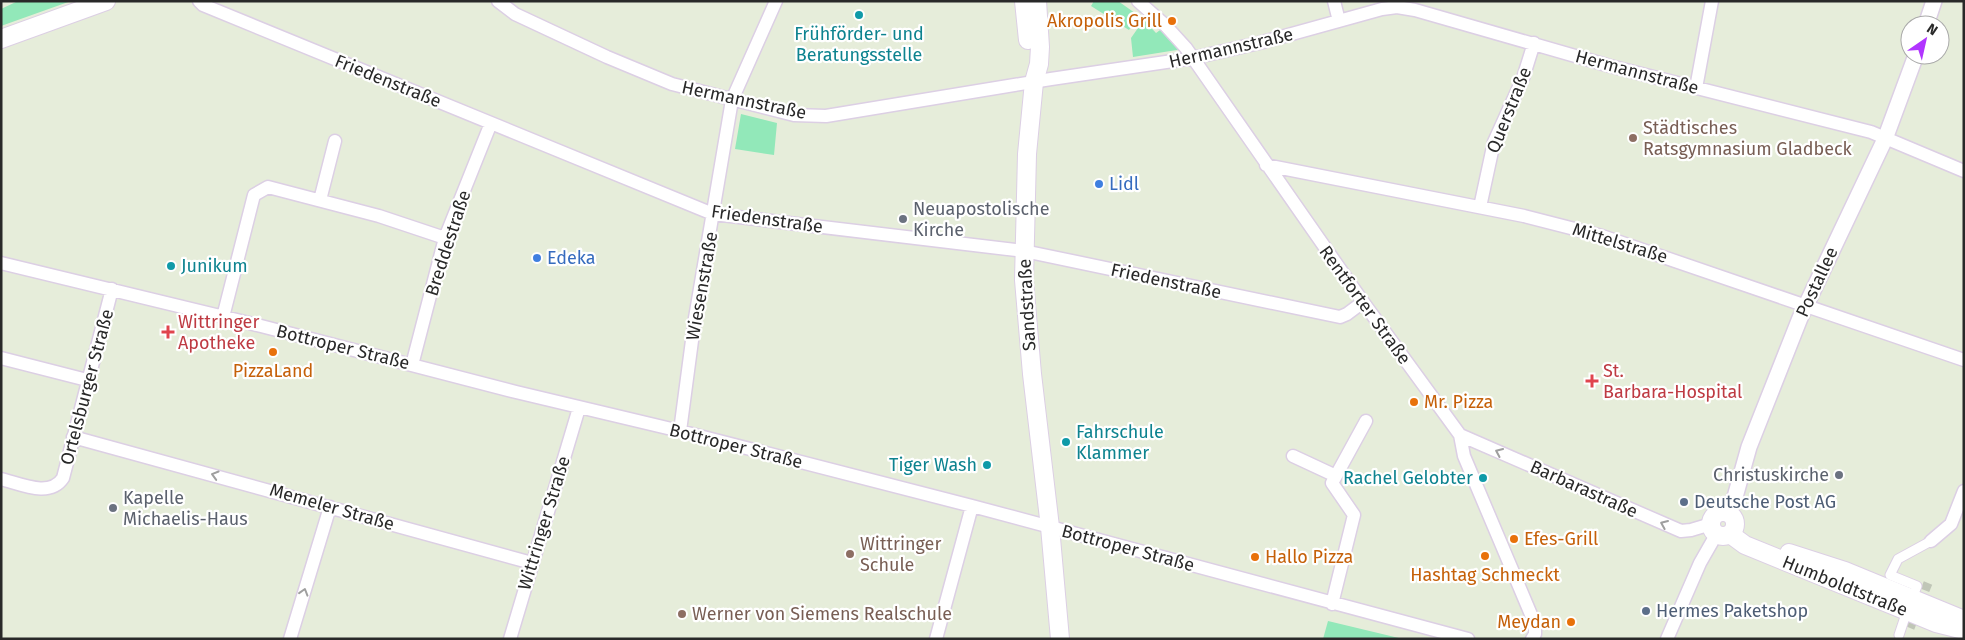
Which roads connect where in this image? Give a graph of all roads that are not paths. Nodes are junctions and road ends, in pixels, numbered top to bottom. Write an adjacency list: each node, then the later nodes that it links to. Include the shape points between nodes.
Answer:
1 (106, 1): 14 (main road)
2 (200, 1): 21 (street, Friedenstraße)
3 (498, 1): 20 (street, Hermannstraße, via 515,14 607,57 672,84)
4 (776, 1): 20 (street, Wiesenstraße)
5 (1024, 1): 18 (main road, Sandstraße, via 1028,64)
6 (1037, 1): 18 (main road, Sandstraße, via 1040,47)
7 (1138, 1): 16 (street, Rentforter Straße, via 1165,25)
8 (1334, 1): 13 (street)
9 (1712, 1): 19 (street)
10 (1934, 1): 12 (street)
11 (1416, 6): 13 (street, Hermannstraße, via 1382,9); 15 (street, Hermannstraße)
12 (1929, 15)
13 (1339, 21): 16 (street, Hermannstraße, via 1259,44)
14 (1, 39)
15 (1534, 44): 19 (street, Hermannstraße); 27 (street, Querstraße, via 1523,78 1494,142)
16 (1193, 58): 18 (street, Hermannstraße); 24 (street, Rentforter Straße)
17 (1912, 65): 22 (street, Postallee)
18 (1034, 82): 20 (street, Hermannstraße, via 826,116 794,115); 30 (main road, Sandstraße, via 1027,154)
19 (1696, 88): 22 (street, Hermannstraße, via 1831,121)
20 (732, 100): 28 (street, Wiesenstraße)
21 (491, 123): 28 (street, Friedenstraße); 29 (street, Breddestraße)
22 (1885, 139): 25 (street, Hermannstraße); 34 (street, Postallee)
23 (335, 141): 26 (street)
24 (1266, 165): 27 (street, Mittelstraße); 33 (street, Rentforter Straße)
25 (1964, 171)
26 (320, 200): 29 (street); 35 (street, via 268,187 254,195)
27 (1480, 207): 34 (street, Mittelstraße, via 1602,236)
28 (713, 214): 30 (street, Friedenstraße); 42 (street, Wiesenstraße)
29 (446, 238): 38 (street, Breddestraße)
30 (1024, 251): 33 (street, Friedenstraße, via 1340,317); 52 (main road, Sandstraße, via 1032,374)
31 (1, 263): 32 (street, Bottroper Straße)
32 (112, 290): 35 (street, Bottroper Straße); 39 (street, Ortelsburger Straße)
33 (1363, 302): 43 (street, Rentforter Straße)
34 (1806, 306): 37 (street, Mittelstraße); 51 (street, Postallee, via 1758,421)
35 (222, 317): 38 (street, Bottroper Straße)
36 (1, 358): 39 (street)
37 (1964, 360)
38 (412, 365): 40 (street, Bottroper Straße)
39 (88, 380): 44 (street, Ortelsburger Straße)
40 (579, 408): 42 (street, Bottroper Straße); 54 (street, Wittringer Straße)
41 (1366, 421): 46 (street)
42 (680, 431): 49 (street, Bottroper Straße)
43 (1460, 435): 51 (street, Barbarastraße, one-way to 43, via 1681,531); 65 (street, Rentforter Straße, via 1464,456 1535,624)
44 (73, 437): 47 (street, Ortelsburger Straße, via 63,478 52,489); 50 (street, Memeler Straße, one-way to 44)
45 (1293, 456): 46 (street)
46 (1336, 476): 55 (street, via 1332,483 1354,514)
47 (1, 479)
48 (1964, 491): 53 (street, via 1951,524)
49 (972, 506): 52 (street, Bottroper Straße); 62 (street)
50 (330, 507): 54 (street, Memeler Straße); 60 (street, one-way to 50)
51 (1724, 526): 56 (main road, Humboldtstraße, via 1745,545); 66 (street, Postallee, via 1700,563)
52 (1050, 527): 55 (street, Bottroper Straße); 63 (main road, Sandstraße)
53 (1931, 541): 56 (street, via 1898,558 1890,575 1917,586)
54 (532, 563): 61 (street, Wittringer Straße)
55 (1332, 604): 64 (street, Bottroper Straße)
56 (1909, 605): 57 (main road, Humboldtstraße); 58 (main road, Humboldtstraße, via 1936,623); 59 (street)
57 (1964, 620)
58 (1964, 630)
59 (1899, 635)
60 (290, 639)
61 (510, 639)
62 (936, 639)
63 (1060, 639)
64 (1468, 639)
65 (1532, 639)
66 (1667, 639)

